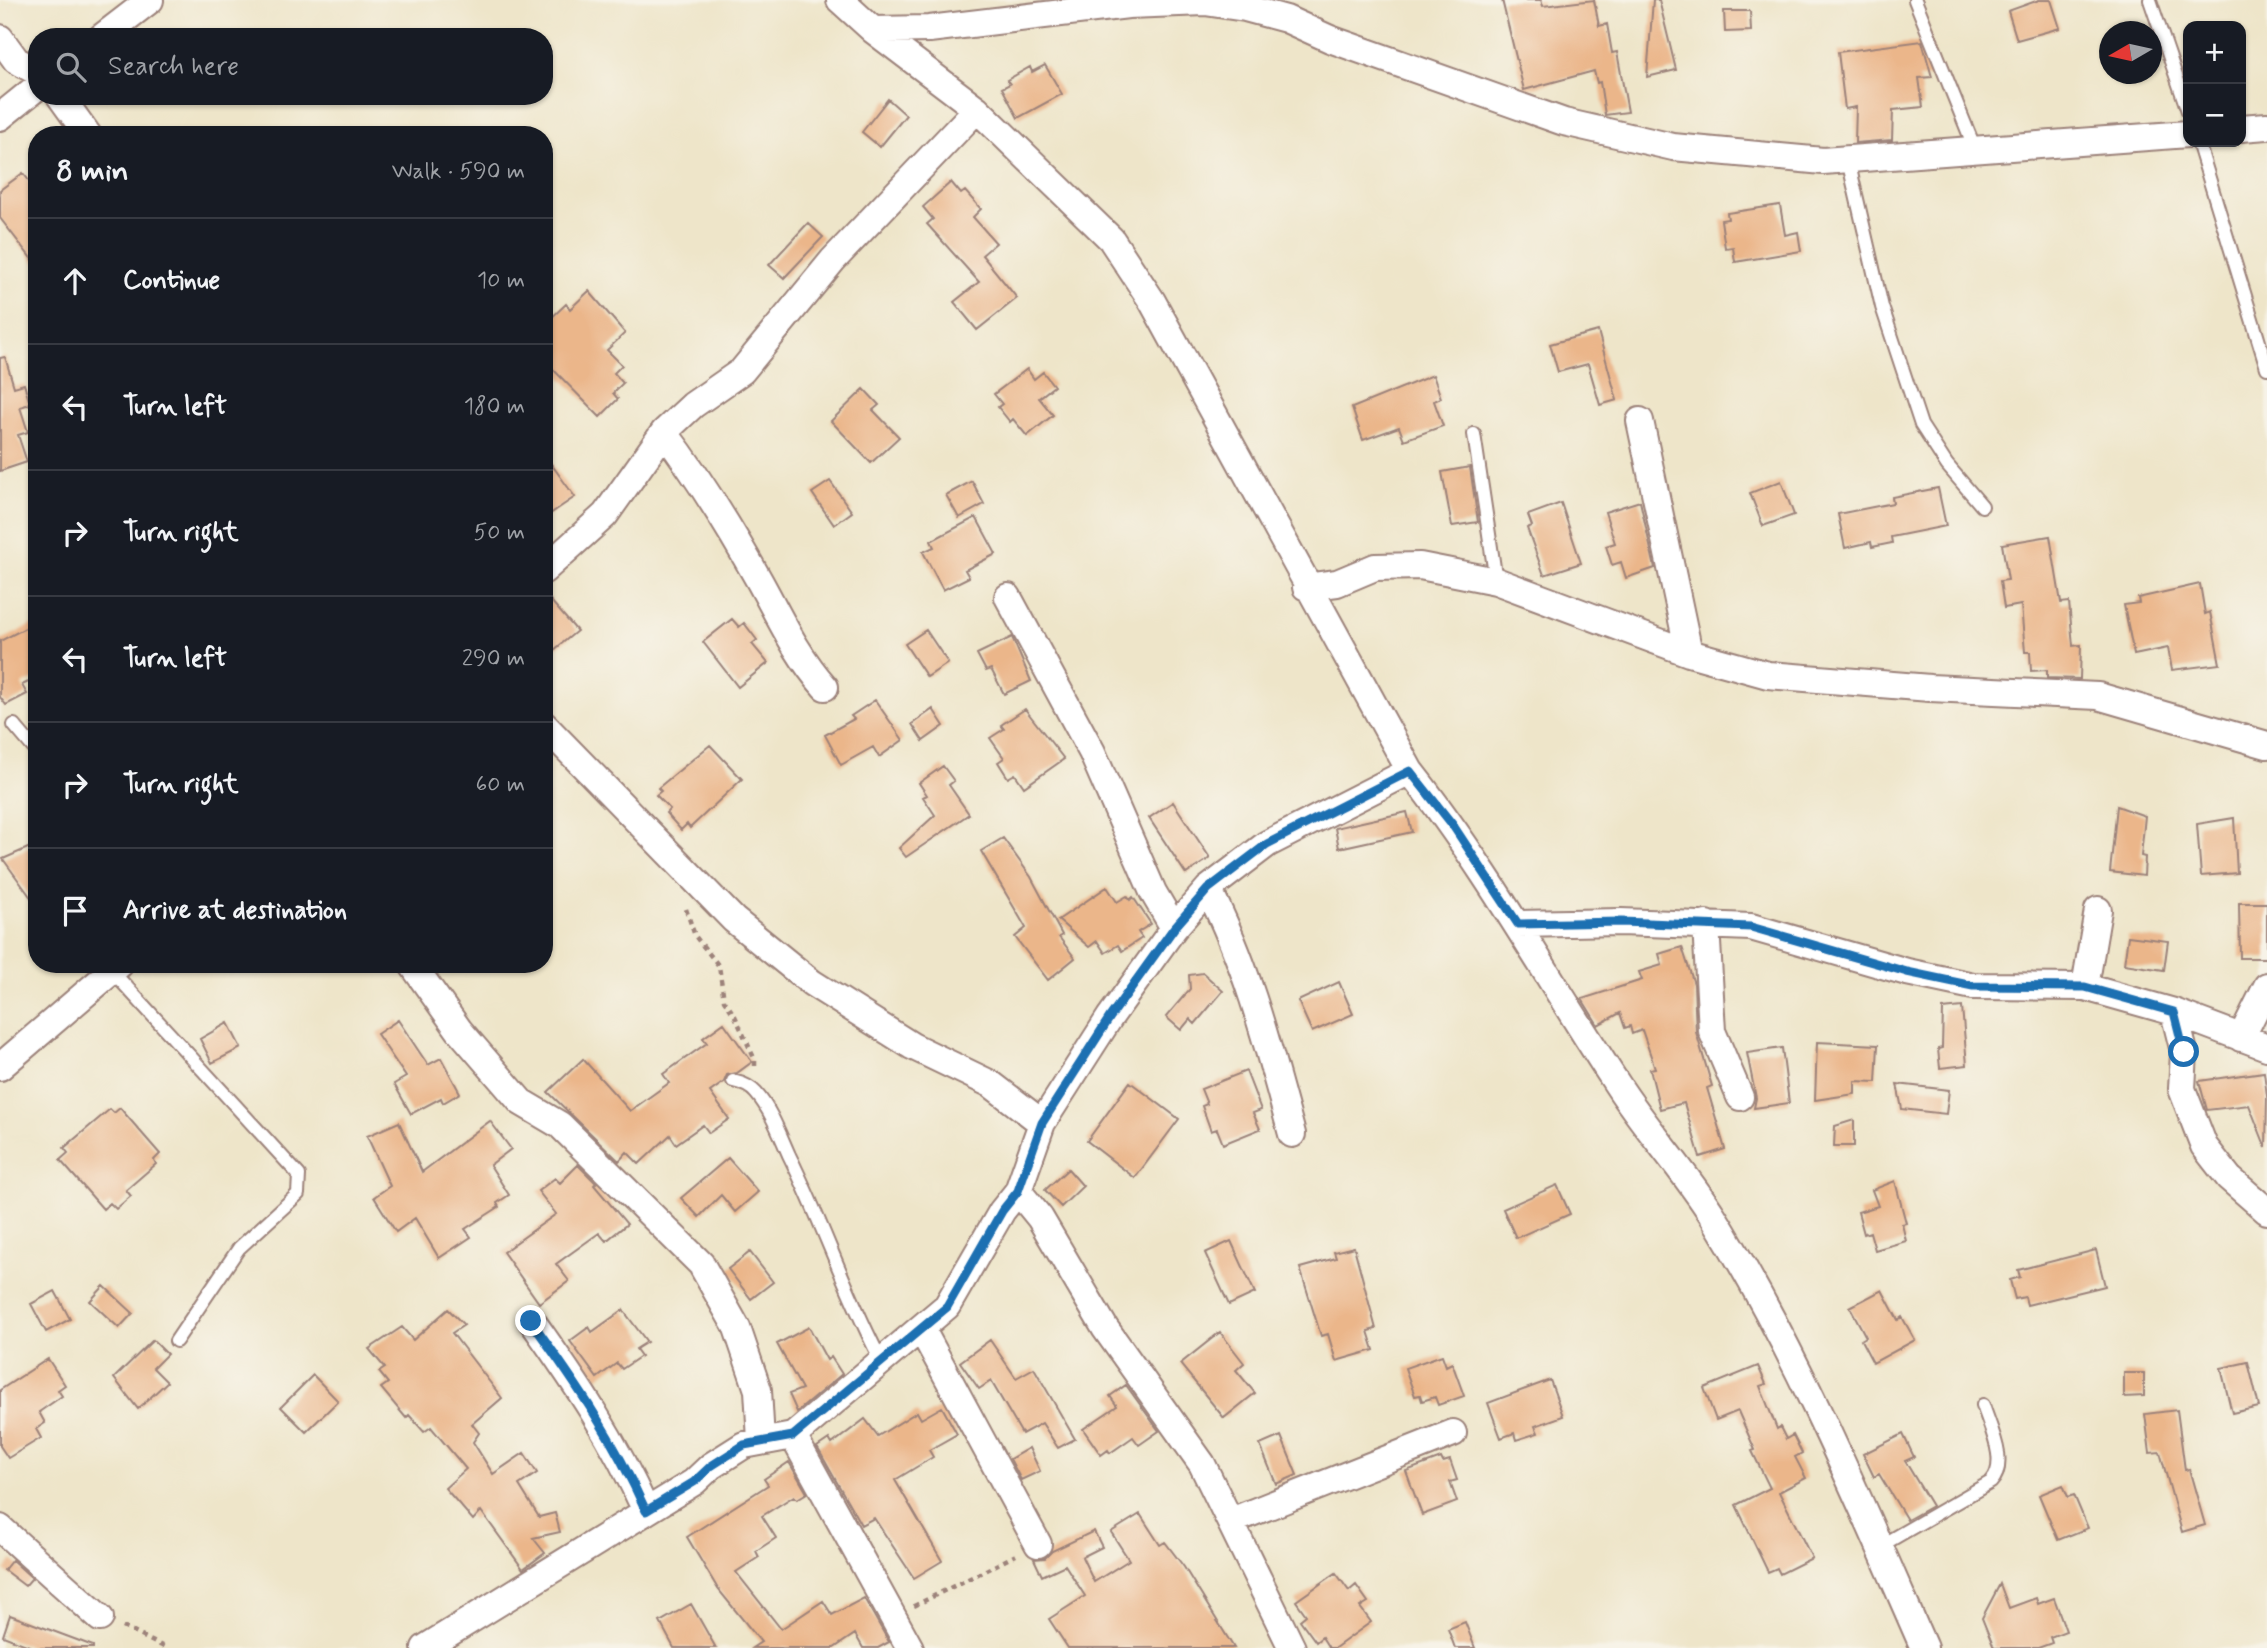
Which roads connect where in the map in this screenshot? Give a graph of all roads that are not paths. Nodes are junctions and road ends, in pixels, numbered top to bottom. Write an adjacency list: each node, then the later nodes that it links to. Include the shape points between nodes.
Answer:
1 (150, 0): 5 (street)
2 (840, 0): 6 (street)
3 (1916, 0): 19 (lane)
4 (2150, 0): 10 (lane)
5 (114, 28)
6 (873, 30): 12 (street); 20 (street, via 929,29 1128,5 1205,2 1286,19 1564,122 1673,147)
7 (0, 38): 8 (street, via 16,60)
8 (28, 67)
9 (28, 94): 13 (street)
10 (2183, 96)
11 (67, 105): 14 (street)
12 (977, 109): 23 (street, via 833,260 741,371); 28 (street, via 1111,239 1153,301)
13 (0, 117)
14 (82, 126)
15 (2267, 126): 16 (street)
16 (2246, 128)
17 (2183, 134): 19 (street)
18 (2200, 147): 21 (lane)
19 (1975, 149): 20 (street)
20 (1848, 160): 25 (lane, via 1882,307 1921,425)
21 (2267, 368)
22 (1640, 421): 30 (street)
23 (664, 432): 26 (street, via 605,515); 31 (street, via 695,472 800,660)
24 (1474, 434): 27 (lane)
25 (1982, 506)
26 (553, 562)
27 (1496, 581): 28 (street, via 1420,566 1375,567 1337,583); 30 (street)
28 (1306, 587): 36 (street)
29 (1009, 597): 41 (street, via 1092,752 1153,892)
30 (1689, 653): 35 (street, via 1768,675 2098,696)
31 (825, 687)
32 (14, 725): 34 (lane)
33 (553, 734): 53 (street, via 766,948 912,1046 991,1084)
34 (28, 741)
35 (2267, 745)
36 (1410, 771): 37 (street, via 1267,844); 39 (street, via 1452,824)
37 (1208, 889): 41 (street); 54 (street, via 1231,933 1258,1011)
38 (2098, 910): 46 (street)
39 (1518, 924): 40 (street); 69 (street, via 1618,1086 1712,1214 1765,1307)
40 (1706, 924): 46 (street, via 1751,927 1973,986); 52 (street, via 1712,1031)
41 (1174, 928): 53 (street)
42 (110, 973): 50 (street)
43 (120, 973): 59 (lane, via 299,1175 298,1194 239,1248)
44 (418, 973): 64 (street, via 459,1030 521,1102 560,1125 701,1264 737,1328 758,1390)
45 (2267, 986): 48 (street)
46 (2085, 987): 47 (street)
47 (2174, 1012): 48 (street); 56 (street, via 2184,1052 2182,1089 2204,1146 2229,1178)
48 (2241, 1038): 49 (street)
49 (2267, 1047)
50 (0, 1067)
51 (733, 1082): 60 (lane, via 756,1093 814,1205 858,1317)
52 (1740, 1097)
53 (1042, 1123): 55 (street)
54 (1292, 1134)
55 (1018, 1191): 58 (street, via 947,1307); 66 (street, via 1040,1218 1105,1328 1202,1464)
56 (2267, 1211)
57 (531, 1321): 65 (street, via 592,1406)
58 (922, 1330): 60 (street); 68 (street)
59 (176, 1341)
60 (883, 1362): 63 (street)
61 (1983, 1405): 69 (lane, via 1999,1475)
62 (1453, 1433): 66 (street)
63 (793, 1436): 64 (street); 72 (street)
64 (761, 1440): 65 (street, via 744,1445)
65 (646, 1511): 71 (street)
66 (1231, 1521): 73 (street)
67 (0, 1528): 70 (street)
68 (1038, 1544)
69 (1880, 1546): 74 (street)
70 (100, 1618)
71 (425, 1648)
72 (910, 1648)
73 (1292, 1648)
74 (1924, 1648)

